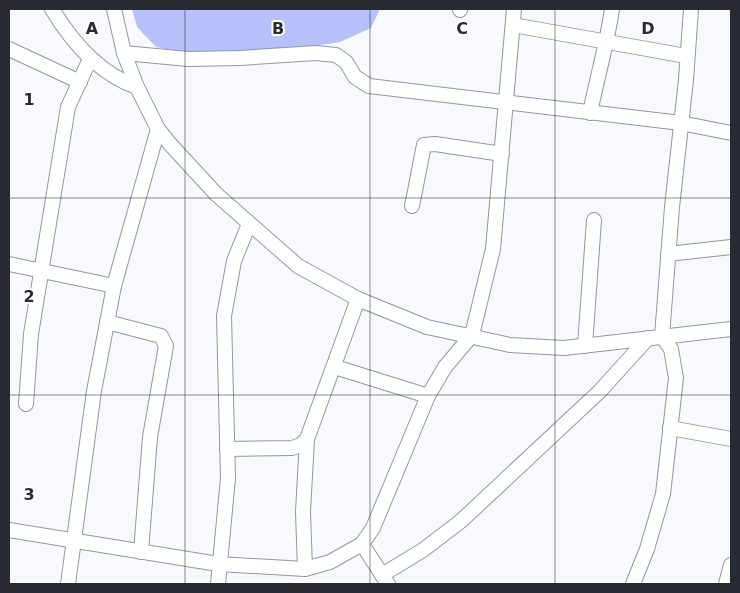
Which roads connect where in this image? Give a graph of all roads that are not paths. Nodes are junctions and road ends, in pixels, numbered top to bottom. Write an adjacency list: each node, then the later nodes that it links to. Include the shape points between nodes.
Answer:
1 (52, 9): 11 (street)
2 (114, 9): 9 (street)
3 (514, 9): 6 (street)
4 (612, 9): 7 (street)
5 (691, 9): 10 (street)
6 (513, 25): 7 (street); 14 (street)
7 (607, 41): 10 (street); 15 (street)
8 (9, 48): 12 (street)
9 (124, 52): 13 (street); 14 (street, via 188,58 336,55 346,62 355,77 369,86)
10 (686, 56): 16 (street)
11 (90, 59): 12 (street); 13 (street, via 118,80)
12 (80, 82): 26 (street, via 68,107)
13 (136, 87): 17 (street)
14 (506, 103): 15 (street); 19 (street)
15 (590, 113): 16 (street)
16 (681, 123): 18 (street); 24 (street)
17 (158, 129): 22 (street, via 216,194); 27 (street)
18 (731, 133)
19 (502, 154): 20 (street, via 424,145); 32 (street, via 493,249)
20 (412, 206)
21 (594, 220): 34 (street)
22 (249, 224): 28 (street, via 298,266); 41 (street, via 234,262 224,316)
23 (731, 247): 24 (street)
24 (668, 254): 31 (street)
25 (9, 264): 26 (street)
26 (42, 270): 27 (street); 37 (street, via 31,334)
27 (114, 286): 29 (street)
28 (358, 299): 32 (street, via 427,327); 35 (street)
29 (107, 322): 43 (street, via 94,391); 45 (street, via 161,336 166,346 150,437)
30 (731, 329): 31 (street)
31 (662, 336): 33 (street); 38 (street, via 671,349 676,378)
32 (470, 337): 34 (street, via 510,345); 36 (street, via 445,367)
33 (648, 338): 34 (street); 49 (street, via 600,391 461,521)
34 (585, 346)
35 (335, 367): 36 (street); 39 (street)
36 (428, 396): 44 (street, via 373,528)
37 (26, 404)
38 (670, 428): 40 (street); 52 (street, via 663,494)
39 (307, 439): 41 (street, via 292,448); 48 (street)
40 (731, 439)
41 (227, 449): 46 (street, via 228,478)
42 (9, 530): 43 (street)
43 (75, 542): 45 (street); 50 (street)
44 (362, 544): 48 (street, via 330,562); 49 (street)
45 (141, 552): 46 (street)
46 (218, 564): 48 (street); 51 (street)
47 (731, 565): 53 (street)
48 (305, 569)
49 (385, 580)
50 (68, 584)
51 (218, 584)
52 (633, 584)
53 (726, 584)

